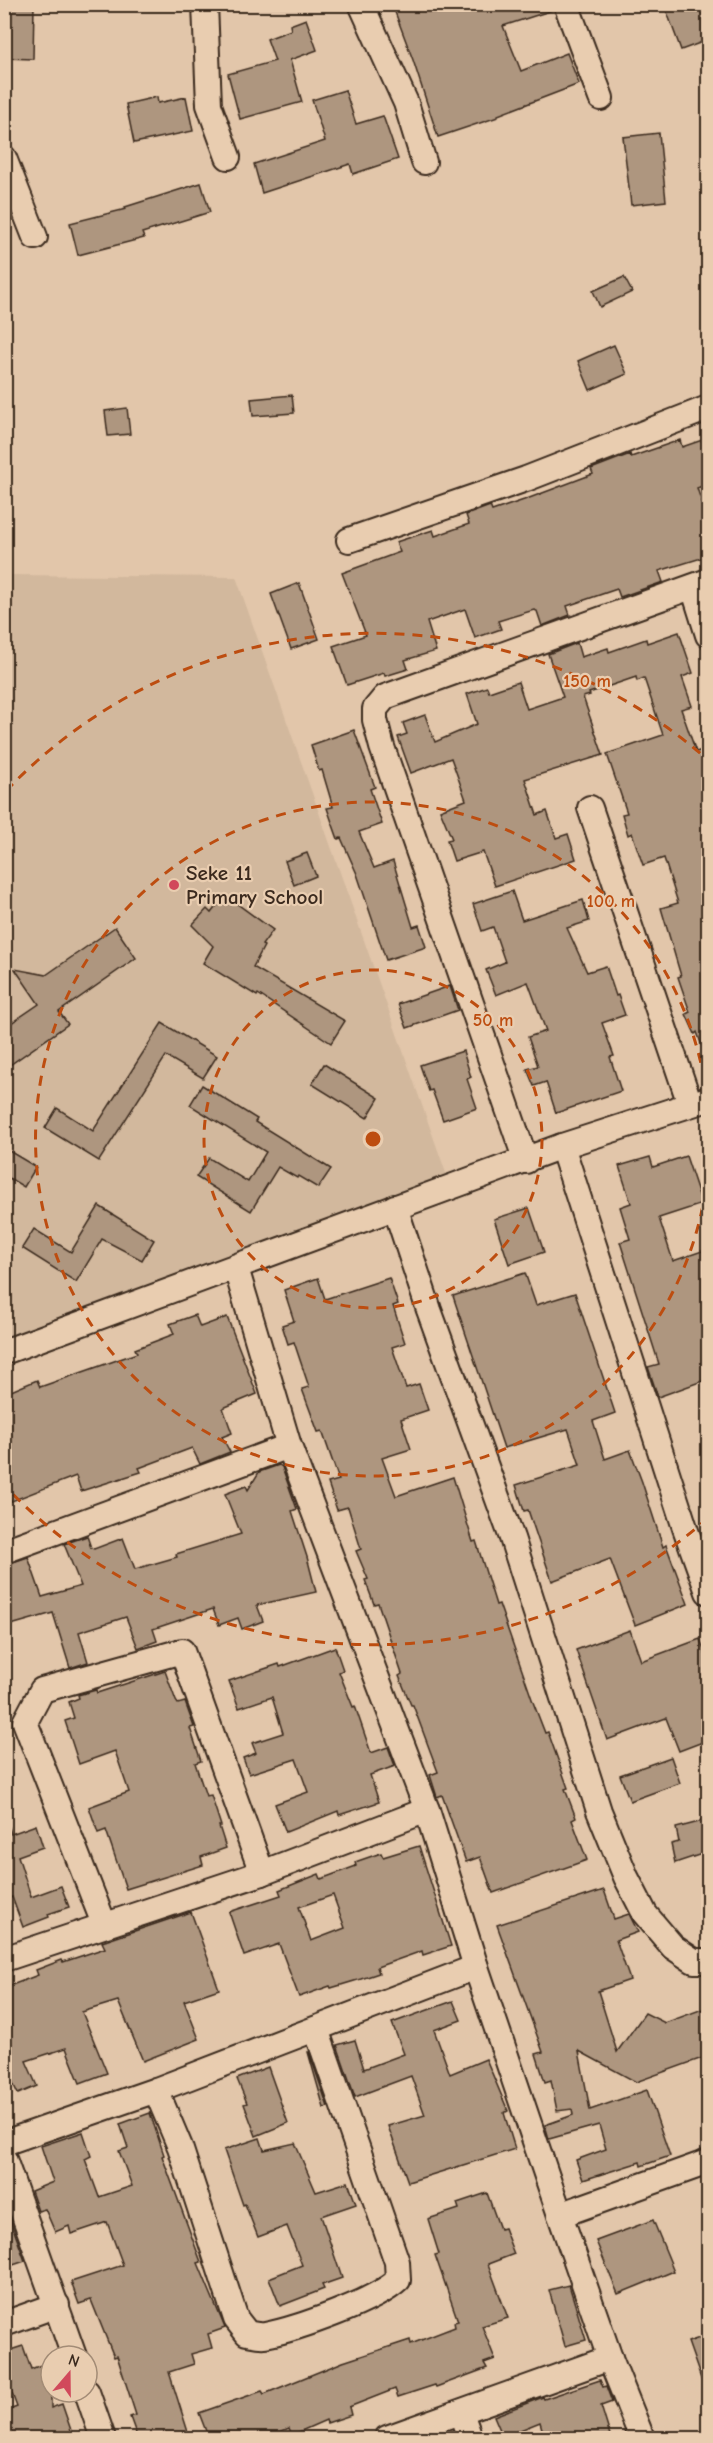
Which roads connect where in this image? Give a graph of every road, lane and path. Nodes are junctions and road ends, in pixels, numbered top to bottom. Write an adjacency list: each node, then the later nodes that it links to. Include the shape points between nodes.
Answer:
1 (205, 4): 6 (street, via 209,105)
2 (361, 4): 7 (street, via 406,103)
3 (566, 4): 4 (street)
4 (601, 98)
5 (4, 158): 8 (street)
6 (228, 158)
7 (424, 162)
8 (35, 237)
9 (708, 408): 10 (street, via 526,479)
10 (349, 540)
11 (700, 584): 12 (street); 16 (street, via 385,697 375,709 382,747)
12 (708, 635)
13 (590, 808): 14 (street)
14 (699, 1102): 15 (street)
15 (562, 1146): 16 (street); 22 (street)
16 (526, 1161): 17 (street)
17 (395, 1207): 18 (street); 27 (street, via 512,1538 599,1811 626,1877 645,1914 673,1947 693,1961)
18 (236, 1268): 19 (street); 20 (street)
19 (4, 1352)
20 (289, 1446): 21 (street); 23 (street)
21 (4, 1551)
22 (708, 1592)
23 (427, 1810): 24 (street); 28 (street)
24 (262, 1873): 25 (street); 25 (street, via 182,1651 42,1689 25,1722)
25 (104, 1924): 26 (street)
26 (4, 1959)
27 (708, 1961)
28 (476, 1967): 29 (street); 34 (street)
29 (316, 2029): 30 (street); 30 (street, via 397,2262 398,2280 387,2291 308,2323 262,2336 247,2333 236,2319 180,2147)
30 (156, 2090): 31 (street)
31 (4, 2143)
32 (4, 2159): 35 (street)
33 (708, 2162): 34 (street)
34 (560, 2215): 38 (street)
35 (57, 2305): 36 (street); 37 (street)
36 (4, 2324)
37 (70, 2344)
38 (610, 2358): 40 (street); 44 (street)
39 (91, 2404): 41 (street)
40 (461, 2413): 42 (street); 43 (street)
41 (103, 2439)
42 (387, 2439)
43 (470, 2439)
44 (642, 2439)

